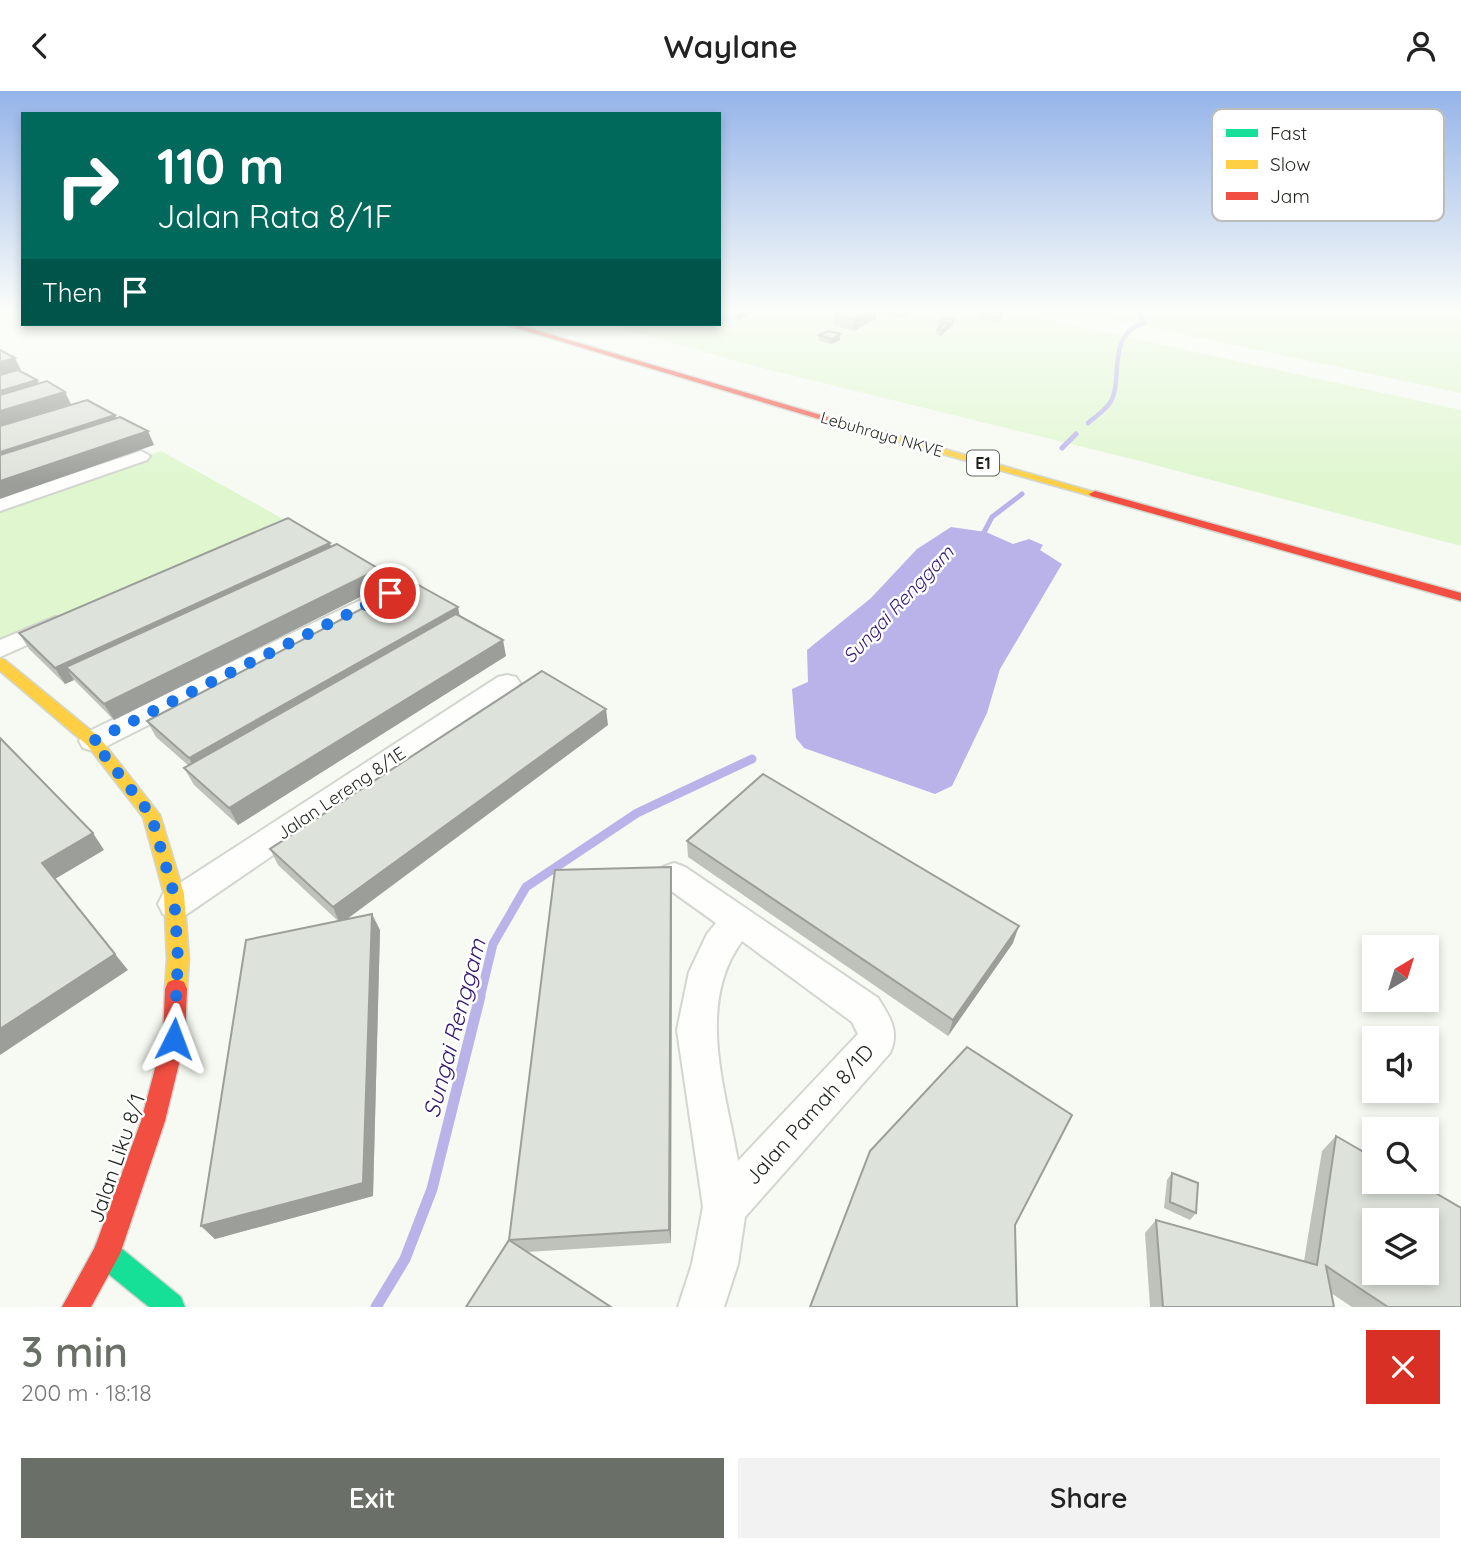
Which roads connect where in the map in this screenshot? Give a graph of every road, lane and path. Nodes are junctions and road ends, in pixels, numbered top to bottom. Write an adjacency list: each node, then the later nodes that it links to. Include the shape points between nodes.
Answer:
1 (655, 369): 7 (main road, Lebuhraya NKVE / E1)
2 (703, 369): 5 (main road, Lebuhraya NKVE / E1)
3 (141, 456): 4 (street)
4 (0, 505)
5 (1421, 569)
6 (390, 593): 12 (street)
7 (1461, 597)
8 (74, 616): 9 (street)
9 (0, 649)
10 (0, 663): 12 (main road, Jalan Liku 8/1)
11 (507, 683): 14 (street, Jalan Lereng 8/1E)
12 (93, 741): 14 (main road, Jalan Liku 8/1, via 151,815)
13 (674, 876): 15 (street)
14 (175, 904): 17 (main road, Jalan Liku 8/1, via 174,1039 153,1121)
15 (738, 921): 16 (street, Jalan Pamah 8/1D, via 707,972 696,1030); 16 (street, Jalan Pamah 8/1D, via 865,1010 877,1039)
16 (725, 1207): 20 (street, Jalan Pamah 8/1D, via 715,1264)
17 (106, 1254): 18 (main road, Jalan Liku 8/1); 19 (main road)
18 (76, 1307)
19 (171, 1307)
20 (701, 1307)

